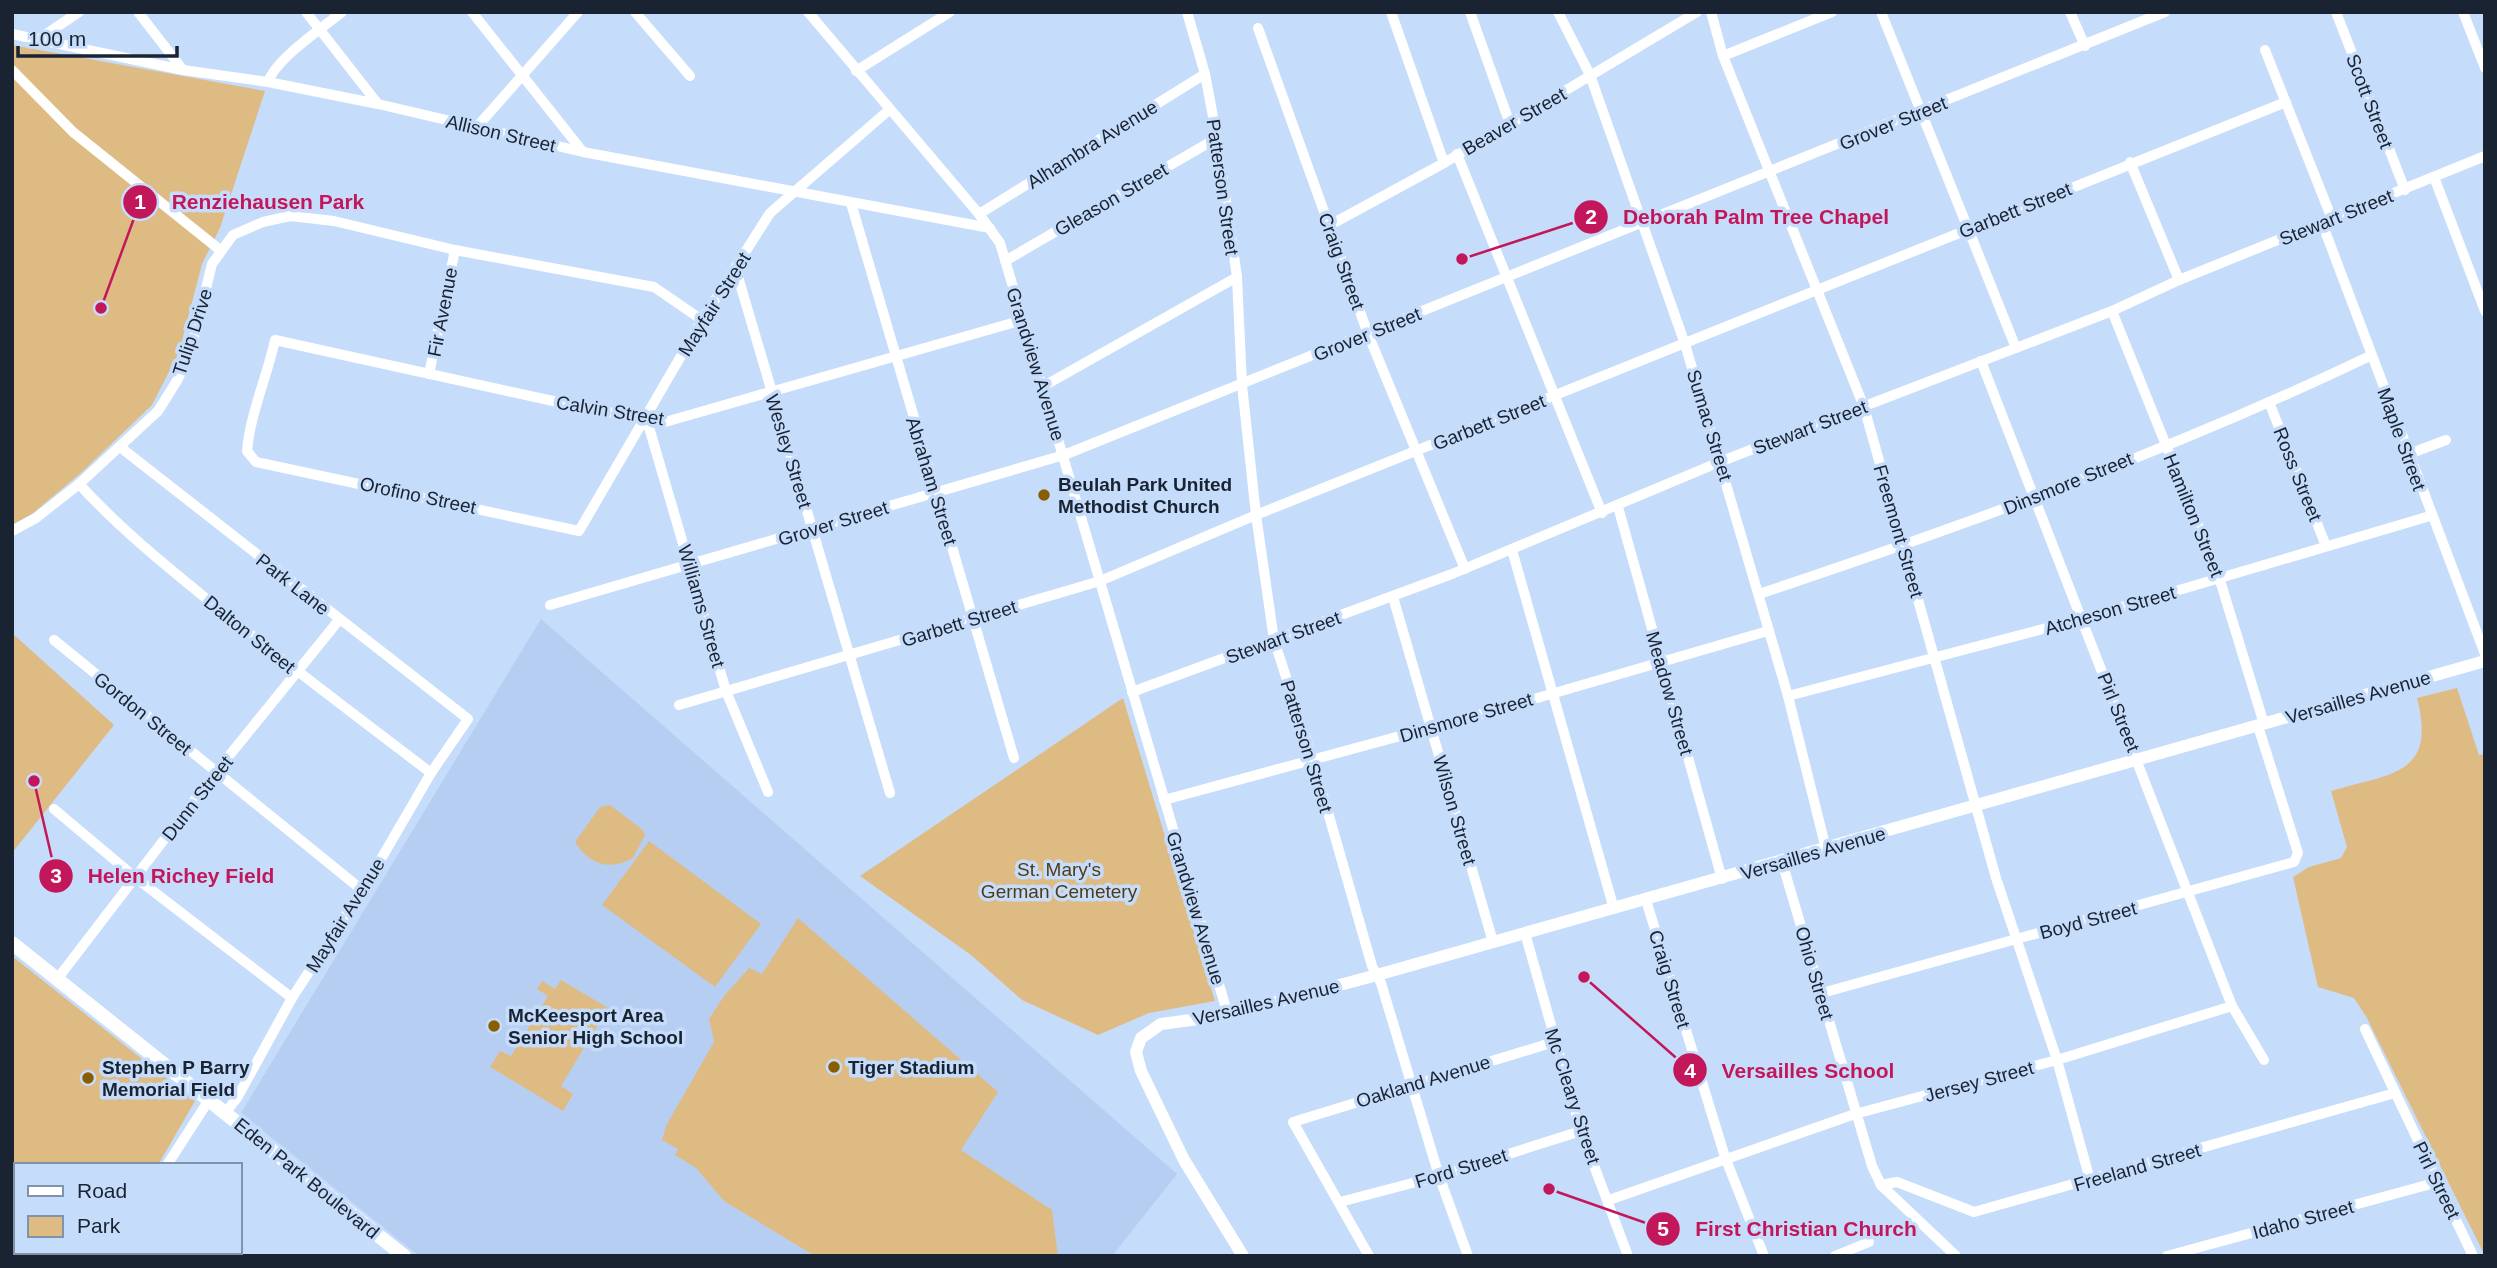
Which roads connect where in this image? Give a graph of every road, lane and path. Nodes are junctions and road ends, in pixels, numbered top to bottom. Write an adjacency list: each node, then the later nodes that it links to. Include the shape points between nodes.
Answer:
1 (79, 12): 25 (street)
2 (138, 12): 31 (street)
3 (306, 12): 23 (street)
4 (342, 12): 23 (street)
5 (472, 12): 34 (street)
6 (578, 12): 34 (street)
7 (635, 12): 36 (street)
8 (808, 12): 32 (street, Grandview Avenue)
9 (950, 12): 32 (street)
10 (1187, 12): 33 (street, Patterson Street)
11 (1391, 12): 49 (street)
12 (1470, 12): 42 (street)
13 (1558, 12): 35 (street, Sumac Street)
14 (1697, 12): 35 (street, Beaver Street)
15 (1711, 12): 28 (street, Freemont Street)
16 (1832, 12): 28 (street)
17 (1881, 12): 41 (street)
18 (2070, 12): 26 (street)
19 (2165, 12): 26 (street, Grover Street)
20 (2336, 12): 52 (street, Scott Street)
21 (2463, 12): 29 (street)
22 (1258, 29): 58 (street, Craig Street)
23 (320, 30): 37 (street, via 270,74); 39 (street)
24 (12, 34): 25 (street, Allison Street)
25 (39, 39): 31 (street, Allison Street)
26 (2085, 46): 41 (street, Grover Street)
27 (2265, 50): 38 (street, Maple Street)
28 (1723, 56): 50 (street, Freemont Street)
29 (2485, 68)
30 (12, 70): 61 (street, via 73,132)
31 (183, 70): 37 (street, Allison Street)
32 (856, 71): 40 (street, Grandview Avenue)
33 (1205, 74): 44 (street, Patterson Street); 55 (street, Alhambra Avenue)
34 (524, 75): 43 (street); 45 (street)
35 (1590, 75): 42 (street, Beaver Street); 57 (street, Sumac Street)
36 (690, 76)
37 (268, 82): 39 (street, Allison Street)
38 (2286, 102): 48 (street, Garbett Street); 56 (street, Maple Street)
39 (378, 104): 43 (street, Allison Street)
40 (889, 110): 53 (street, Mayfair Street); 55 (street, Grandview Avenue)
41 (1920, 111): 50 (street, Grover Street); 60 (street)
42 (1510, 124): 46 (street, Beaver Street)
43 (476, 128): 45 (street, Allison Street)
44 (1217, 138): 63 (street, Gleason Street); 65 (street, Patterson Street)
45 (583, 152): 53 (street, Allison Street)
46 (1457, 154): 49 (street, Beaver Street); 66 (street)
47 (2485, 156): 51 (street, Stewart Street)
48 (2130, 162): 60 (street, Garbett Street); 67 (street)
49 (1444, 163): 58 (street, Beaver Street)
50 (1771, 172): 57 (street, Grover Street); 68 (street, Freemont Street)
51 (2434, 177): 52 (street, Stewart Street); 70 (street)
52 (2405, 190): 56 (street, Stewart Street)
53 (792, 193): 54 (street, Allison Street); 64 (street, Mayfair Street, via 770,212)
54 (850, 203): 59 (street, Allison Street); 76 (street, Abraham Street)
55 (979, 214): 59 (street, Grandview Avenue)
56 (2327, 221): 67 (street, Stewart Street); 77 (street, Maple Street)
57 (1641, 224): 66 (street, Grover Street); 74 (street, Sumac Street)
58 (1330, 225): 73 (street, Craig Street)
59 (990, 228): 63 (street, Grandview Avenue)
60 (1968, 229): 68 (street, Garbett Street); 75 (street)
61 (220, 250): 62 (street, via 245,229 290,216 334,221); 89 (street, Tulip Drive, via 178,379 158,411)
62 (454, 250): 71 (street, via 654,287); 79 (street, Fir Avenue)
63 (1004, 261): 72 (street, Grandview Avenue)
64 (736, 270): 71 (street, Mayfair Street); 82 (street, Wesley Street)
65 (1237, 277): 80 (street, Patterson Street); 81 (street)
66 (1508, 277): 73 (street, Grover Street); 83 (street)
67 (2179, 281): 69 (street, Stewart Street)
68 (1818, 289): 74 (street, Garbett Street); 85 (street, Freemont Street)
69 (2112, 311): 75 (street, Stewart Street); 88 (street, Hamilton Street)
70 (2485, 311)
71 (702, 320): 86 (street, Mayfair Street)
72 (1023, 320): 76 (street, Calvin Street); 81 (street, Grandview Avenue)
73 (1368, 334): 80 (street, Grover Street); 90 (street, Craig Street)
74 (1685, 344): 83 (street, Garbett Street); 93 (street, Sumac Street)
75 (2016, 348): 78 (street, Stewart Street)
76 (894, 355): 82 (street, Calvin Street); 96 (street, Abraham Street)
77 (2370, 356): 84 (street, Dinsmore Street); 91 (street, Maple Street)
78 (1981, 362): 85 (street, Stewart Street); 97 (street, Pirl Street)
79 (429, 374): 86 (street, Calvin Street); 94 (street, Calvin Street, via 275,340 249,431 247,451)
80 (1242, 385): 92 (street, Grover Street); 100 (street, Patterson Street)
81 (1042, 387): 92 (street, Grandview Avenue)
82 (771, 390): 86 (street, Calvin Street, via 664,422); 102 (street, Wesley Street)
83 (1553, 396): 90 (street, Garbett Street); 99 (street)
84 (2269, 402): 88 (street, Dinsmore Street); 106 (street, Ross Street)
85 (1864, 407): 93 (street, Stewart Street); 105 (street, Freemont Street)
86 (646, 417): 104 (street, Mayfair Street); 108 (street, Williams Street)
87 (2446, 440): 91 (street)
88 (2166, 444): 97 (street, Dinsmore Street); 110 (street, Hamilton Street)
89 (120, 447): 95 (street, Tulip Drive); 117 (street, Park Lane)
90 (1418, 451): 100 (street, Garbett Street); 109 (street, Craig Street)
91 (2409, 454): 101 (street, Maple Street)
92 (1064, 455): 96 (street, Grover Street); 111 (street, Grandview Avenue)
93 (1722, 461): 98 (street, Stewart Street); 112 (street, Sumac Street)
94 (256, 462): 104 (street, Orofino Street)
95 (79, 484): 103 (street, Tulip Drive); 126 (street, Dalton Street, via 116,525)
96 (936, 492): 102 (street, Grover Street); 115 (street, Abraham Street)
97 (2035, 497): 105 (street, Dinsmore Street); 116 (street, Pirl Street)
98 (1618, 507): 99 (street, Stewart Street); 124 (street, Meadow Street)
99 (1602, 513): 107 (street, Stewart Street)
100 (1256, 515): 111 (street, Garbett Street); 120 (street, Patterson Street)
101 (2430, 516): 106 (street, Atcheson Street); 121 (street, Maple Street)
102 (813, 530): 108 (street, Grover Street); 122 (street, Wesley Street)
103 (12, 531)
104 (579, 531)
105 (1904, 543): 112 (street, Dinsmore Street); 123 (street, Freemont Street)
106 (2326, 547): 110 (street, Atcheson Street)
107 (1512, 550): 109 (street, Stewart Street); 129 (street)
108 (691, 566): 114 (street, Grover Street); 127 (street, Williams Street)
109 (1465, 569): 113 (street, Stewart Street)
110 (2219, 577): 116 (street, Atcheson Street); 133 (street, Hamilton Street)
111 (1100, 581): 115 (street, Garbett Street); 128 (street, Grandview Avenue)
112 (1759, 594): 118 (street, Sumac Street)
113 (1393, 597): 120 (street, Stewart Street); 134 (street, Wilson Street)
114 (551, 605)
115 (974, 618): 122 (street, Garbett Street); 135 (street, Abraham Street)
116 (2081, 619): 123 (street, Atcheson Street); 137 (street, Pirl Street)
117 (339, 620): 126 (street, Dunn Street); 132 (street, Park Lane)
118 (1768, 631): 124 (street, Dinsmore Street); 130 (street, Sumac Street)
119 (54, 640): 138 (street, Gordon Street)
120 (1274, 640): 128 (street, Stewart Street); 136 (street, Patterson Street)
121 (2485, 654)
122 (850, 655): 127 (street, Garbett Street); 141 (street, Wesley Street)
123 (1934, 659): 130 (street, Atcheson Street); 144 (street, Freemont Street)
124 (1661, 660): 129 (street, Dinsmore Street); 149 (street, Meadow Street)
125 (2485, 661): 133 (street, Versailles Avenue)
126 (298, 673): 138 (street, Dunn Street); 139 (street, Dalton Street)
127 (726, 691): 131 (street, Garbett Street); 140 (street, Williams Street)
128 (1132, 692): 142 (street, Grandview Avenue)
129 (1554, 692): 134 (street, Dinsmore Street); 153 (street)
130 (1788, 696): 146 (street, Sumac Street)
131 (679, 705)
132 (468, 719): 139 (street, Mayfair Avenue)
133 (2261, 725): 137 (street, Versailles Avenue); 143 (street, Hamilton Street)
134 (1432, 727): 136 (street, Dinsmore Street); 156 (street, Wilson Street)
135 (1014, 758)
136 (1313, 760): 142 (street, Dinsmore Street); 158 (street, Patterson Street)
137 (2139, 761): 144 (street, Versailles Avenue); 151 (street, Pirl Street)
138 (216, 772): 148 (street, Dunn Street); 150 (street, Gordon Street)
139 (431, 773): 150 (street, Mayfair Avenue)
140 (768, 792)
141 (890, 793)
142 (1164, 800): 163 (street, Grandview Avenue)
143 (2283, 803): 151 (street, Boyd Street, via 2298,853 2294,862)
144 (1975, 807): 146 (street, Versailles Avenue); 155 (street, Freemont Street)
145 (54, 808): 148 (street)
146 (1826, 849): 147 (street, Versailles Avenue)
147 (1782, 862): 149 (street, Versailles Avenue); 160 (street, Ohio Street)
148 (136, 878): 159 (street, Dunn Street); 161 (street)
149 (1722, 878): 152 (street, Versailles Avenue)
150 (362, 890): 161 (street, Mayfair Avenue)
151 (2188, 892): 155 (street, Boyd Street); 162 (street, Pirl Street)
152 (1646, 900): 153 (street, Versailles Avenue); 174 (street, Craig Street)
153 (1614, 909): 154 (street, Versailles Avenue)
154 (1525, 933): 156 (street, Versailles Avenue); 165 (street, Mc Cleary Street)
155 (2015, 940): 160 (street, Boyd Street); 166 (street, Freemont Street)
156 (1493, 942): 158 (street, Versailles Avenue)
157 (12, 943): 159 (main road, Eden Park Boulevard)
158 (1377, 975): 163 (street, Versailles Avenue); 168 (street, Patterson Street)
159 (58, 978): 170 (main road, Eden Park Boulevard)
160 (1822, 993): 172 (street, Ohio Street)
161 (292, 998): 171 (street, Mayfair Avenue)
162 (2232, 1006): 166 (street, Jersey Street); 167 (street, Pirl Street)
163 (1228, 1015): 184 (street, Versailles Avenue, via 1161,1024 1141,1038 1136,1052 1184,1160)
164 (2365, 1028): 169 (street, Pirl Street)
165 (1554, 1042): 168 (street, Oakland Avenue); 173 (street, Mc Cleary Street)
166 (2057, 1060): 172 (street, Jersey Street); 177 (street, Freemont Street)
167 (2264, 1060)
168 (1410, 1084): 176 (street, Patterson Street); 181 (street, Oakland Avenue, via 1293,1122)
169 (2395, 1093): 177 (street, Freeland Street); 178 (street, Pirl Street)
170 (209, 1100): 171 (main road, Eden Park Boulevard); 175 (street)
171 (225, 1113): 183 (main road, Eden Park Boulevard)
172 (1855, 1114): 174 (street, Jersey Street); 179 (street, Ohio Street)
173 (1581, 1131): 176 (street, Ford Street); 180 (street, Mc Cleary Street)
174 (1725, 1157): 180 (street, Jersey Street); 188 (street, Craig Street)
175 (168, 1163)
176 (1439, 1176): 181 (street, Ford Street); 186 (street, Patterson Street)
177 (2090, 1181): 179 (street, Freeland Street, via 1975,1212 1897,1182)
178 (2438, 1181): 191 (street, Idaho Street); 192 (street, Pirl Street)
179 (1881, 1185): 190 (street, Ohio Street)
180 (1609, 1200): 187 (street, Mc Cleary Street)
181 (1340, 1202): 185 (street)
182 (1869, 1242): 189 (street)
183 (404, 1256)
184 (1243, 1256)
185 (1369, 1256)
186 (1468, 1256)
187 (1628, 1256)
188 (1764, 1256)
189 (1835, 1256)
190 (1955, 1256)
191 (2167, 1256)
192 (2473, 1256)

